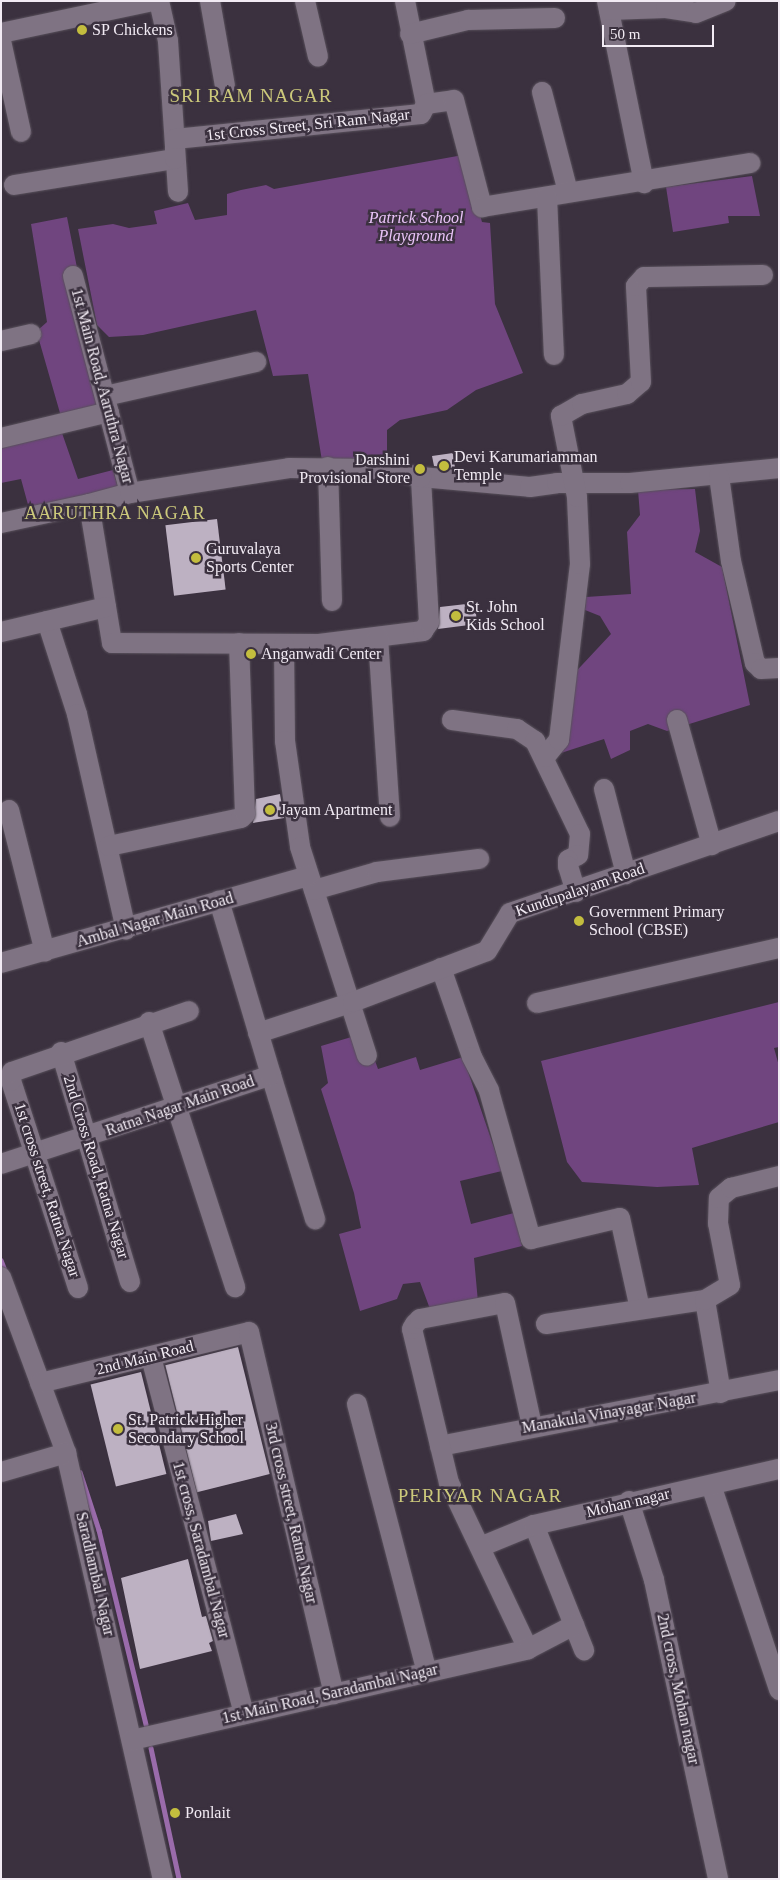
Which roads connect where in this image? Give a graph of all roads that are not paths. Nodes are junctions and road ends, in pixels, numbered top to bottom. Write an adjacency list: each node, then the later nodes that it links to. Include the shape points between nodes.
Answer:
1 (153, 1): 9 (street)
2 (159, 1): 17 (street, via 168,41)
3 (210, 1): 13 (street)
4 (305, 1): 12 (street)
5 (405, 1): 10 (street)
6 (726, 1): 7 (street, via 696,13 666,8)
7 (608, 6): 19 (street)
8 (555, 18): 10 (street, via 468,20)
9 (1, 33)
10 (410, 34): 15 (street)
11 (1, 41): 16 (street)
12 (318, 57)
13 (225, 86)
14 (542, 92): 22 (street)
15 (426, 104): 17 (street, 1st Cross Street, Sri Ram Nagar, via 421,114); 23 (street, 1st Cross Street, Sri Ram Nagar, via 454,100 482,207)
16 (21, 132)
17 (175, 139): 20 (street, via 175,159); 21 (street)
18 (750, 163): 19 (street, 1st Cross Street, Sri Ram Nagar)
19 (644, 183): 22 (street, 1st Cross Street, Sri Ram Nagar)
20 (14, 185)
21 (178, 192)
22 (568, 192): 23 (street, 1st Cross Street, Sri Ram Nagar)
23 (547, 198): 28 (street)
24 (763, 275): 36 (street, via 644,277 636,286 641,382 626,394 582,404 562,416)
25 (73, 276): 30 (street, 1st Main Road, Aaruthra Nagar)
26 (31, 334): 27 (street)
27 (1, 341)
28 (554, 355)
29 (256, 362): 30 (street)
30 (107, 404): 31 (street); 37 (street, 1st Main Road, Aaruthra Nagar)
31 (1, 438)
32 (328, 467): 35 (street, via 376,469); 37 (street, via 289,468); 40 (street)
33 (779, 468): 34 (street)
34 (719, 476): 36 (street); 47 (street, via 731,561 755,663 761,669)
35 (421, 477): 36 (street, via 490,486); 44 (street, via 428,628)
36 (575, 484): 50 (street, via 580,564 559,740 554,751)
37 (130, 493): 38 (street, 1st Main Road, Aaruthra Nagar)
38 (89, 504): 39 (street, 1st Main Road, Aaruthra Nagar); 41 (street)
39 (1, 524)
40 (332, 601)
41 (106, 608): 42 (street); 45 (street, via 112,644)
42 (47, 621): 43 (street); 56 (street, via 76,714)
43 (1, 632)
44 (378, 637): 46 (street); 53 (street)
45 (239, 643): 46 (street); 56 (street, via 245,814 241,818)
46 (284, 645): 59 (street, via 286,741 300,847)
47 (779, 668)
48 (452, 720): 50 (street, via 517,729 535,741)
49 (677, 720): 55 (street)
50 (545, 757): 60 (street, via 580,834 578,855 568,860)
51 (604, 789): 58 (street)
52 (9, 810): 64 (street)
53 (390, 817)
54 (779, 821): 55 (street, Kundupalayam Road)
55 (712, 844): 58 (street, Kundupalayam Road)
56 (108, 846): 62 (street)
57 (479, 859): 59 (street, Ambal Nagar Main Road)
58 (626, 874): 60 (street, Kundupalayam Road)
59 (311, 883): 61 (street, Ambal Nagar Main Road); 67 (street)
60 (576, 892): 66 (street, Kundupalayam Road, via 510,913 487,951)
61 (219, 901): 62 (street, Ambal Nagar Main Road); 71 (street, Ratna Nagar Main Road)
62 (126, 929): 64 (street, Ambal Nagar Main Road)
63 (779, 948): 68 (street)
64 (45, 952): 65 (street, Ambal Nagar Main Road)
65 (1, 963)
66 (441, 968): 67 (street, Kundupalayam Road); 87 (street, via 472,1058 489,1091 531,1239 620,1218)
67 (353, 1002): 71 (street, Kundupalayam Road); 73 (street)
68 (537, 1004)
69 (189, 1011): 70 (street, 1st cross street, Ratna Nagar)
70 (149, 1022): 72 (street, 1st cross street, Ratna Nagar); 76 (street)
71 (258, 1032): 74 (street, Ratna Nagar Main Road)
72 (61, 1052): 75 (street, 1st cross street, Ratna Nagar, via 22,1065 12,1072); 77 (street, 2nd Cross Road, Ratna Nagar)
73 (367, 1056)
74 (271, 1075): 76 (street, Ratna Nagar Main Road); 81 (street, via 292,1155)
75 (6, 1083): 78 (street, 1st cross street, Ratna Nagar)
76 (179, 1105): 77 (street, Ratna Nagar Main Road); 84 (street)
77 (87, 1138): 78 (street, Ratna Nagar Main Road); 83 (street, 2nd Cross Road, Ratna Nagar)
78 (35, 1153): 79 (street, Ratna Nagar Main Road); 85 (street, 1st cross street, Ratna Nagar)
79 (1, 1164)
80 (779, 1176): 86 (street, via 723,1192 718,1223 730,1285)
81 (315, 1219)
82 (1, 1277): 88 (street, Saradhambal Nagar)
83 (130, 1282)
84 (235, 1287)
85 (78, 1288)
86 (705, 1300): 87 (street); 94 (street)
87 (640, 1309): 89 (street)
88 (7, 1310): 93 (street, Saradhambal Nagar)
89 (546, 1324)
90 (249, 1332): 91 (street, 2nd Main Road); 110 (street, 3rd cross street, Ratna Nagar)
91 (151, 1357): 93 (street, 2nd Main Road); 111 (street, 1st cross, Saradambal Nagar)
92 (779, 1380): 94 (street, Manakula Vinayagar Nagar)
93 (40, 1383): 98 (street, Saradhambal Nagar)
94 (721, 1393): 96 (street, Manakula Vinayagar Nagar)
95 (357, 1404): 108 (street)
96 (532, 1426): 97 (street, Manakula Vinayagar Nagar); 97 (street, via 509,1309 498,1301 420,1319 412,1329)
97 (440, 1446): 104 (street, via 449,1483)
98 (66, 1453): 100 (street); 112 (street, Saradhambal Nagar)
99 (779, 1469): 101 (street, Mohan nagar)
100 (1, 1472)
101 (711, 1485): 102 (street, Mohan nagar); 109 (street)
102 (629, 1501): 103 (street, Mohan nagar); 114 (street, 2nd cross, Mohan nagar, via 654,1580)
103 (534, 1525): 104 (street, Mohan nagar); 105 (street)
104 (480, 1547): 106 (street)
105 (574, 1625): 106 (street, 1st Main Road, Saradambal Nagar); 107 (street)
106 (528, 1649): 108 (street, 1st Main Road, Saradambal Nagar)
107 (584, 1650)
108 (427, 1672): 110 (street, 1st Main Road, Saradambal Nagar)
109 (779, 1690)
110 (334, 1694): 111 (street, 1st Main Road, Saradambal Nagar)
111 (244, 1714): 112 (street, 1st Main Road, Saradambal Nagar)
112 (132, 1740): 113 (street, Saradhambal Nagar)
113 (163, 1879)
114 (718, 1879)

